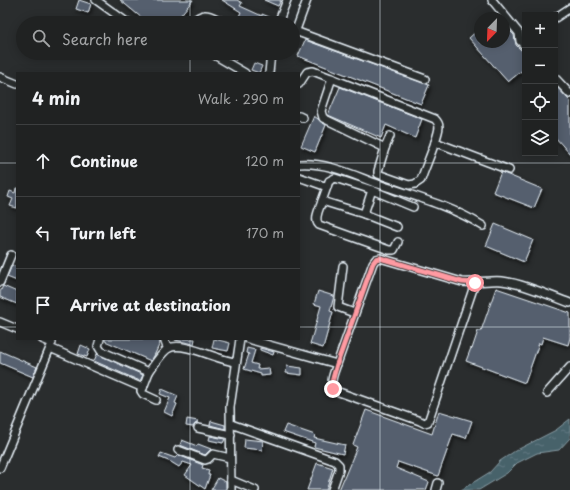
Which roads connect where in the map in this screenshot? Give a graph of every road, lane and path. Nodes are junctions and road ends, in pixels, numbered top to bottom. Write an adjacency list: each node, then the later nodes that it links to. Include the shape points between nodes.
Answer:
1 (96, 0): 6 (street)
2 (286, 0): 9 (street)
3 (307, 0): 11 (street)
4 (492, 0): 12 (street)
5 (570, 8): 10 (street)
6 (118, 16)
7 (199, 16): 8 (street)
8 (209, 16)
9 (280, 16)
10 (558, 16)
11 (300, 18)
12 (522, 33): 14 (street)
13 (300, 36): 21 (street)
14 (522, 43)
15 (222, 60): 17 (street)
16 (270, 60): 18 (street)
17 (242, 72)
18 (269, 72)
19 (0, 76): 24 (street)
20 (332, 78): 23 (street, via 310,71); 27 (street, via 435,119 439,126); 28 (street, via 321,111 323,118)
21 (424, 78)
22 (558, 81): 25 (street)
23 (300, 82)
24 (16, 84)
25 (570, 94)
26 (390, 136): 28 (street)
27 (435, 142): 28 (street, via 421,180 409,185 378,174); 30 (street)
28 (385, 148)
29 (300, 164): 37 (street, via 310,163 332,168 459,212)
30 (509, 170)
31 (300, 177): 32 (street)
32 (327, 187): 33 (street, via 335,178); 34 (street)
33 (372, 190): 35 (street); 36 (street)
34 (322, 201): 36 (street); 39 (street, via 316,219 320,225 389,250 394,250)
35 (412, 207)
36 (364, 214): 38 (street)
37 (483, 226)
38 (397, 227)
39 (398, 242)
40 (11, 255): 42 (street)
41 (343, 266): 45 (street, via 338,307)
42 (0, 282)
43 (475, 283): 44 (street, via 503,282 519,285); 45 (street, via 462,282 380,258 373,263); 55 (street, via 428,422 424,423 336,391 332,382)
44 (570, 303)
45 (354, 313): 55 (street)
46 (0, 322): 47 (street)
47 (16, 329)
48 (100, 340): 57 (street, via 98,346 101,351)
49 (164, 340): 53 (street)
50 (240, 340): 54 (street)
51 (252, 340): 55 (street)
52 (52, 344): 58 (street); 66 (street)
53 (168, 348): 54 (street, via 188,349); 57 (street)
54 (236, 362): 61 (street, via 231,397)
55 (337, 364)
56 (570, 367): 59 (street)
57 (149, 372): 58 (street)
58 (143, 388): 60 (street, via 143,394)
59 (547, 393)
60 (156, 400)
61 (231, 424): 63 (street); 70 (street, via 335,461 339,465 339,470)
62 (198, 428): 63 (street)
63 (230, 435): 65 (street)
64 (178, 450): 65 (street, via 205,460 213,454)
65 (230, 458): 67 (street)
66 (0, 468)
67 (232, 480): 68 (street); 69 (street)
68 (232, 490)
69 (255, 490)
70 (332, 490)

